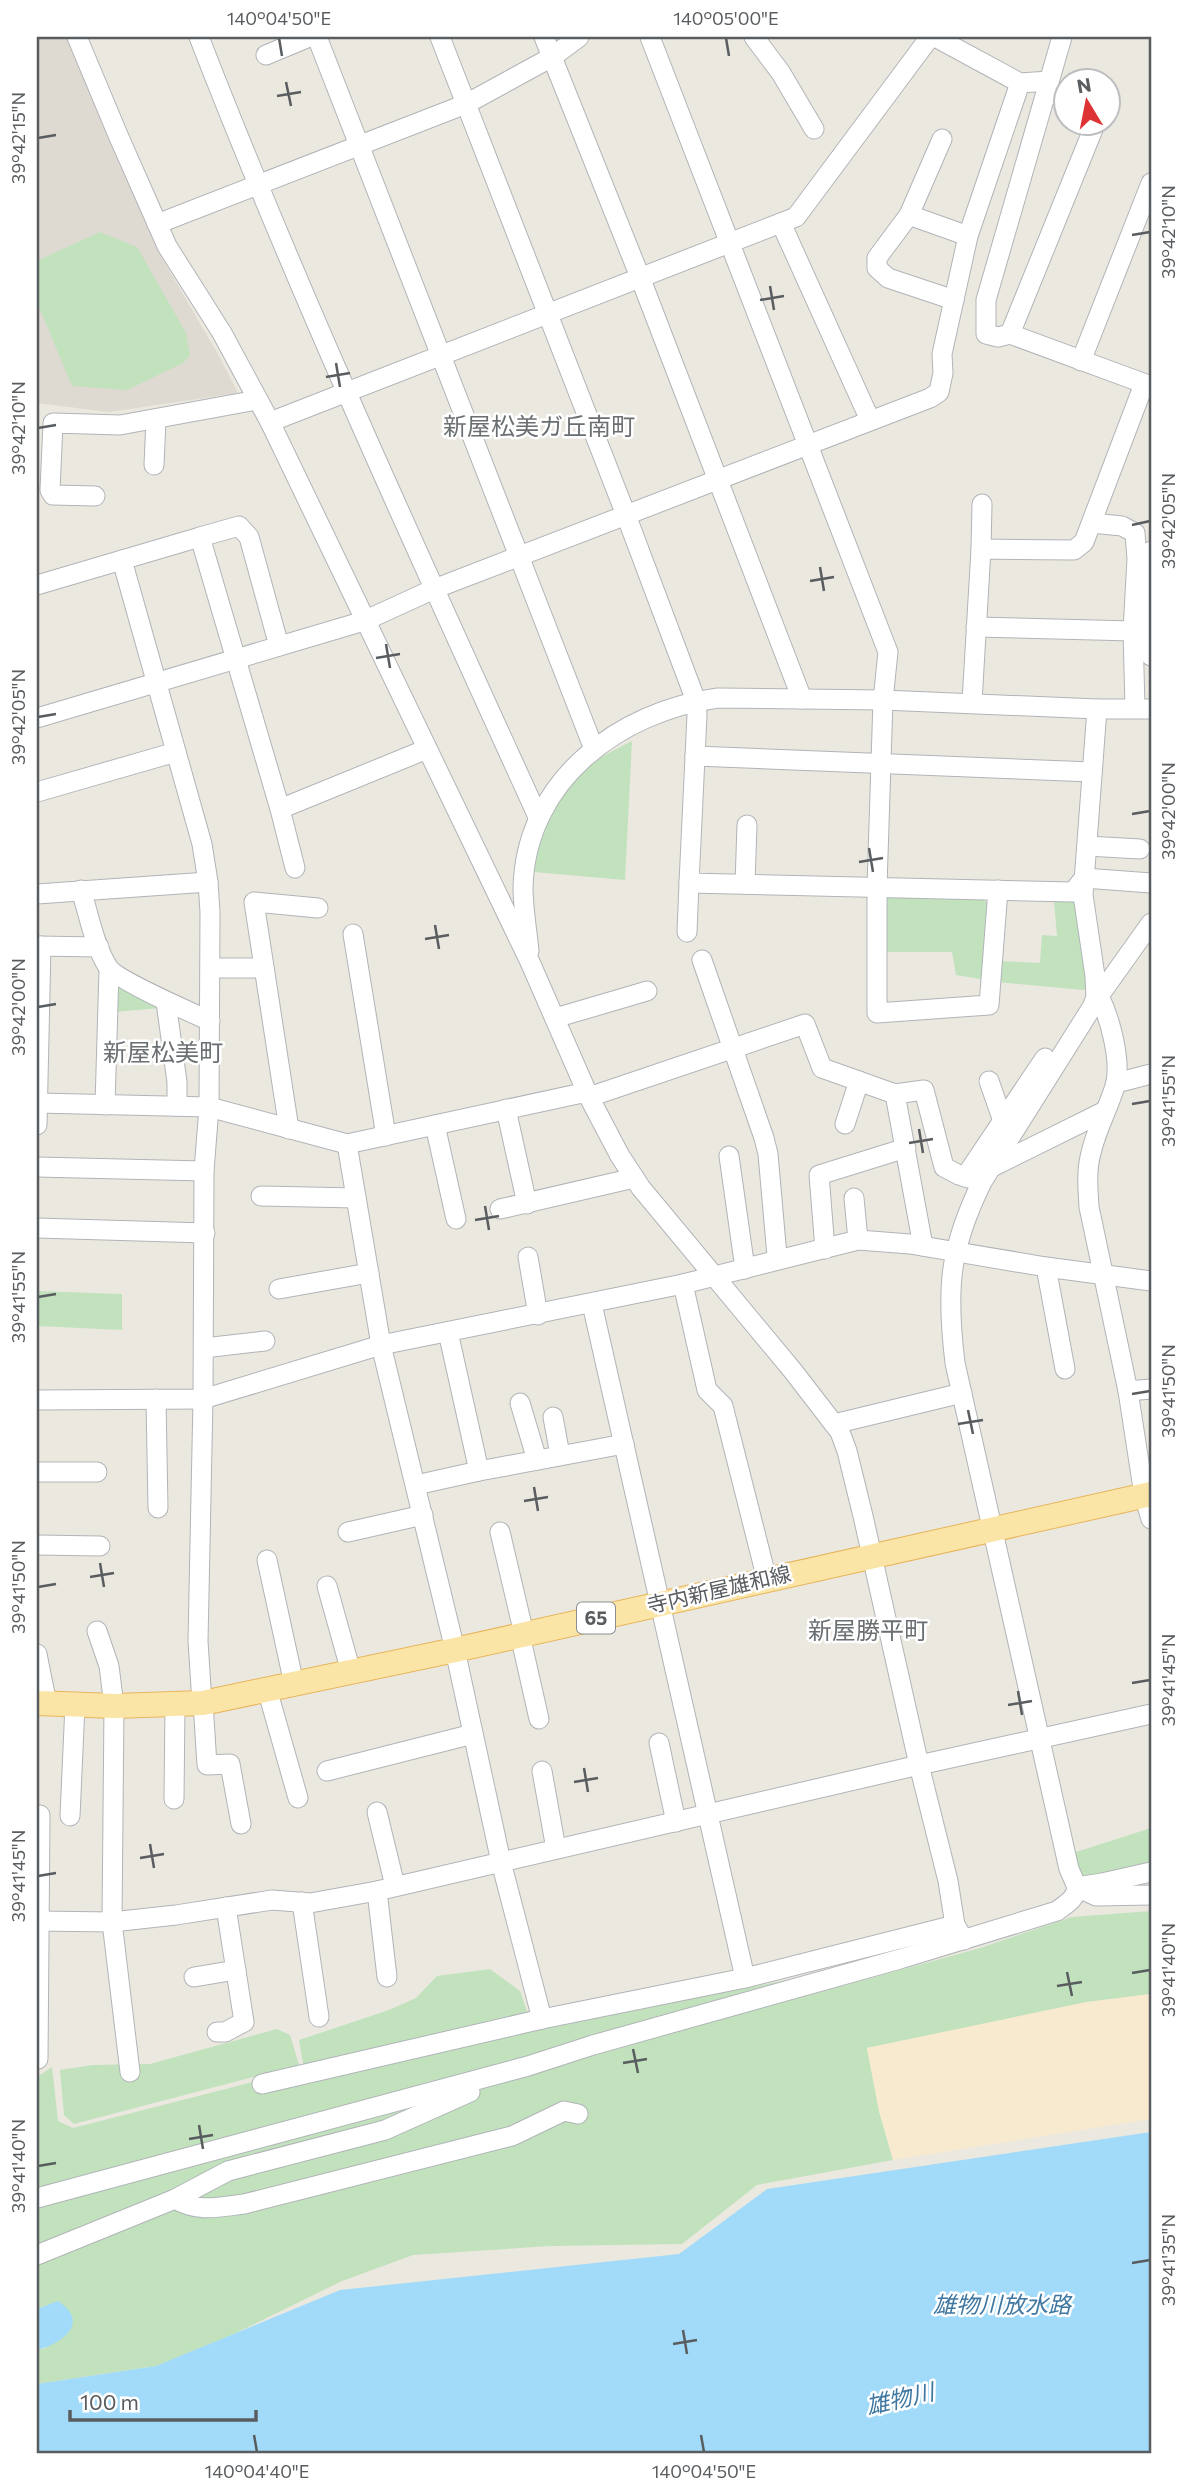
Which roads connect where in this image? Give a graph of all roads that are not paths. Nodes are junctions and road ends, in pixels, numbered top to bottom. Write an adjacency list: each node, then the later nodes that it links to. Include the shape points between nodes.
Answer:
1 (78, 37): 26 (street)
2 (199, 37): 23 (street)
3 (309, 37): 12 (street)
4 (317, 37): 21 (street)
5 (440, 37): 17 (street)
6 (544, 37): 13 (street)
7 (579, 37): 13 (street)
8 (650, 37): 28 (street)
9 (754, 37): 18 (street)
10 (933, 37): 14 (street); 25 (street, via 809,202 796,217)
11 (1062, 37): 15 (street)
12 (266, 55)
13 (552, 57): 17 (street); 29 (street)
14 (1020, 83): 15 (street); 27 (street)
15 (1048, 86): 16 (street); 32 (street, via 986,300 986,334)
16 (1052, 89)
17 (466, 104): 21 (street); 31 (street)
18 (814, 129)
19 (1090, 136): 32 (street)
20 (942, 139): 24 (street)
21 (359, 145): 23 (street); 33 (street)
22 (1151, 183): 34 (street)
23 (257, 186): 26 (street); 36 (street)
24 (909, 215): 27 (street); 30 (street, via 877,258 877,268 888,278)
25 (780, 223): 28 (street); 39 (street)
26 (157, 224): 37 (street)
27 (968, 236): 30 (street)
28 (731, 243): 29 (street); 41 (street)
29 (640, 277): 31 (street); 44 (street)
30 (954, 300): 39 (street, via 939,392)
31 (547, 314): 33 (street); 48 (street)
32 (1010, 334): 34 (street)
33 (441, 356): 36 (street); 54 (street)
34 (1081, 361): 35 (street)
35 (1147, 385): 49 (street)
36 (348, 392): 40 (street); 57 (street)
37 (257, 400): 38 (street); 40 (street)
38 (156, 419): 42 (street, via 120,425 53,423); 43 (street)
39 (870, 420): 41 (street)
40 (270, 422): 58 (street)
41 (810, 445): 44 (street); 66 (street, via 888,652)
42 (44, 454): 45 (street, via 50,490)
43 (154, 465)
44 (719, 481): 48 (street); 65 (street)
45 (45, 495): 46 (street)
46 (95, 496)
47 (982, 504): 51 (street)
48 (626, 515): 54 (street); 67 (street)
49 (1093, 523): 51 (street, via 1084,542 1074,550); 60 (street, via 1122,526 1135,533)
50 (200, 537): 55 (street); 61 (street, via 239,526 248,537); 63 (street)
51 (981, 550): 59 (street)
52 (1151, 551): 53 (street)
53 (1151, 556): 60 (street)
54 (519, 557): 57 (street); 72 (street)
55 (122, 560): 56 (street); 64 (street)
56 (37, 585)
57 (434, 589): 58 (street); 80 (street)
58 (365, 621): 61 (street); 73 (street)
59 (976, 627): 60 (street); 68 (street)
60 (1144, 634): 62 (street); 69 (street)
61 (279, 646): 63 (street)
62 (1151, 656)
63 (235, 659): 64 (street); 79 (street)
64 (157, 682): 71 (street); 74 (street)
65 (802, 699): 66 (street); 67 (street)
66 (883, 700): 68 (street); 76 (street)
67 (695, 701): 72 (street, via 644,719); 75 (street)
68 (972, 702): 70 (street)
69 (1143, 708): 70 (street)
70 (1097, 709): 77 (street)
71 (37, 718)
72 (594, 748): 80 (street, via 569,770)
73 (427, 749): 79 (street); 101 (street)
74 (176, 752): 78 (street); 86 (street)
75 (695, 757): 76 (street); 87 (street)
76 (882, 762): 77 (street); 90 (street)
77 (1092, 772): 82 (street)
78 (37, 792)
79 (280, 809): 84 (street)
80 (539, 819): 101 (street, via 523,886)
81 (747, 825): 88 (street)
82 (1087, 846): 83 (street); 85 (street)
83 (1140, 849)
84 (295, 868)
85 (1084, 878): 89 (street); 92 (street, via 1073,892); 106 (street, via 1084,911)
86 (208, 882): 91 (street); 102 (street)
87 (690, 883): 88 (street); 96 (street)
88 (745, 884): 90 (street)
89 (1151, 884)
90 (877, 887): 92 (street); 92 (street, via 877,1013 989,1006)
91 (81, 890): 93 (street); 99 (street)
92 (998, 890)
93 (37, 894)
94 (318, 908): 103 (street, via 254,902)
95 (1151, 923): 106 (street)
96 (687, 932)
97 (353, 934): 128 (street)
98 (39, 946): 99 (street); 117 (street)
99 (99, 947): 104 (street)
100 (702, 960): 110 (street)
101 (530, 962): 108 (street)
102 (210, 968): 103 (street); 109 (street)
103 (264, 968): 127 (street)
104 (110, 970): 107 (street); 118 (street)
105 (647, 991): 108 (street)
106 (1098, 999): 114 (street, via 1106,1010 1115,1051); 123 (street, via 1077,1011); 134 (street)
107 (166, 1002): 109 (street); 119 (street)
108 (555, 1018): 115 (street)
109 (209, 1021): 120 (street)
110 (734, 1048): 112 (street, via 804,1024 822,1068); 115 (street); 149 (street, via 768,1154)
111 (1151, 1074): 114 (street)
112 (859, 1081): 116 (street); 124 (street)
113 (989, 1082): 123 (street)
114 (1116, 1083): 122 (street)
115 (588, 1094): 121 (street); 135 (street)
116 (895, 1094): 130 (street); 134 (street, via 924,1090 944,1167)
117 (37, 1104): 118 (street); 125 (street)
118 (105, 1105): 119 (street)
119 (177, 1105): 120 (street)
120 (209, 1107): 127 (street); 133 (street)
121 (506, 1110): 126 (street); 139 (street)
122 (1105, 1111): 134 (street); 153 (street, via 1087,1176)
123 (1003, 1121): 134 (street)
124 (845, 1124)
125 (37, 1125)
126 (435, 1125): 128 (street); 141 (street)
127 (289, 1129): 129 (street)
128 (386, 1136): 129 (street)
129 (347, 1144): 137 (street)
130 (906, 1148): 145 (street); 146 (street, via 819,1175)
131 (729, 1156): 151 (street)
132 (37, 1167): 133 (street)
133 (204, 1171): 143 (street)
134 (979, 1176): 147 (street)
135 (634, 1178): 139 (street); 154 (street)
136 (261, 1196): 137 (street)
137 (356, 1198): 152 (street)
138 (854, 1198): 144 (street)
139 (527, 1204): 140 (street)
140 (499, 1209)
141 (456, 1219)
142 (37, 1228): 143 (street)
143 (205, 1233): 163 (street)
144 (858, 1240): 145 (street); 146 (street)
145 (923, 1246): 147 (street)
146 (825, 1248): 151 (street)
147 (954, 1252): 150 (street); 167 (street, via 952,1336)
148 (528, 1256): 159 (street)
149 (777, 1256)
150 (1046, 1267): 153 (street); 164 (street)
151 (745, 1269): 154 (street)
152 (369, 1273): 157 (street); 162 (street)
153 (1104, 1276): 155 (street); 166 (street)
154 (716, 1277): 156 (street); 173 (street)
155 (1151, 1281)
156 (683, 1284): 158 (street); 192 (street, via 707,1390 723,1406)
157 (279, 1289)
158 (592, 1304): 159 (street); 174 (street)
159 (538, 1315): 160 (street)
160 (448, 1332): 162 (street); 177 (street)
161 (265, 1341): 163 (street)
162 (381, 1345): 169 (street); 180 (street)
163 (204, 1348): 169 (street)
164 (1065, 1369)
165 (1151, 1389): 166 (street)
166 (1128, 1391): 181 (street)
167 (961, 1393): 173 (street); 185 (street)
168 (156, 1399): 169 (street); 170 (street); 182 (street)
169 (203, 1399): 203 (street, via 198,1641)
170 (37, 1400)
171 (520, 1403): 176 (street)
172 (552, 1417): 175 (street)
173 (834, 1424): 190 (street, via 847,1451)
174 (624, 1444): 175 (street); 194 (street)
175 (561, 1455): 176 (street)
176 (537, 1460): 177 (street)
177 (479, 1471): 180 (street)
178 (37, 1472): 179 (street)
179 (97, 1472)
180 (416, 1485): 183 (street)
181 (1148, 1495): 184 (street); 185 (main road, 寺内新屋雄和線 / 65)
182 (158, 1508)
183 (423, 1515): 186 (street); 197 (street)
184 (1151, 1519)
185 (992, 1529): 190 (main road, 寺内新屋雄和線 / 65); 210 (street)
186 (348, 1532)
187 (500, 1532): 196 (street)
188 (37, 1545): 189 (street)
189 (100, 1546)
190 (871, 1556): 192 (main road, 寺内新屋雄和線 / 65); 212 (street)
191 (267, 1560): 200 (street)
192 (767, 1580): 194 (main road, 寺内新屋雄和線 / 65)
193 (327, 1586): 199 (street)
194 (661, 1604): 196 (main road, 寺内新屋雄和線 / 65); 218 (street)
195 (97, 1630): 206 (street, via 109,1665)
196 (522, 1635): 197 (main road, 寺内新屋雄和線 / 65); 208 (street)
197 (454, 1650): 199 (main road, 寺内新屋雄和線 / 65); 209 (street)
198 (37, 1654): 202 (street)
199 (351, 1672): 200 (main road, 寺内新屋雄和線 / 65)
200 (294, 1684): 201 (main road, 寺内新屋雄和線 / 65)
201 (267, 1689): 203 (main road, 寺内新屋雄和線 / 65); 215 (street)
202 (42, 1703): 204 (main road, 寺内新屋雄和線 / 65)
203 (202, 1703): 205 (main road, 寺内新屋雄和線 / 65); 222 (street, via 207,1765 230,1764)
204 (75, 1705): 206 (main road, 寺内新屋雄和線 / 65); 220 (street)
205 (175, 1705): 206 (main road, 寺内新屋雄和線 / 65); 216 (street)
206 (114, 1706): 232 (street)
207 (1151, 1714): 210 (street)
208 (539, 1719)
209 (473, 1734): 213 (street); 224 (street)
210 (1040, 1740): 212 (street); 226 (street, via 1069,1869)
211 (659, 1743): 221 (street)
212 (919, 1765): 218 (street); 233 (street)
213 (327, 1771)
214 (542, 1771): 223 (street)
215 (298, 1798)
216 (174, 1799)
217 (377, 1812): 227 (street)
218 (709, 1814): 221 (street); 237 (street)
219 (40, 1815): 231 (street)
220 (70, 1816)
221 (676, 1822): 223 (street)
222 (241, 1824)
223 (556, 1849): 224 (street)
224 (501, 1862): 227 (street); 239 (street)
225 (1151, 1872): 226 (street)
226 (1077, 1886): 228 (street, via 1096,1896); 233 (street, via 1071,1901 1057,1911)
227 (386, 1889): 229 (street); 236 (street)
228 (1151, 1895)
229 (302, 1902): 230 (street, via 272,1900); 238 (street)
230 (226, 1907): 232 (street); 234 (street)
231 (38, 1921): 232 (street); 241 (street)
232 (112, 1922): 243 (street)
233 (960, 1932): 237 (street); 242 (street)
234 (236, 1970): 235 (street); 240 (street, via 244,2022)
235 (194, 1977)
236 (387, 1977)
237 (745, 1978): 239 (street)
238 (319, 2017)
239 (542, 2018): 244 (street)
240 (217, 2032)
241 (38, 2059)
242 (528, 2066): 246 (street); 247 (street, via 385,2130 228,2171)
243 (130, 2072)
244 (262, 2084)
245 (578, 2114): 247 (street, via 564,2111 512,2136 244,2204 201,2209)
246 (37, 2198)
247 (175, 2199): 248 (street)
248 (37, 2255)

